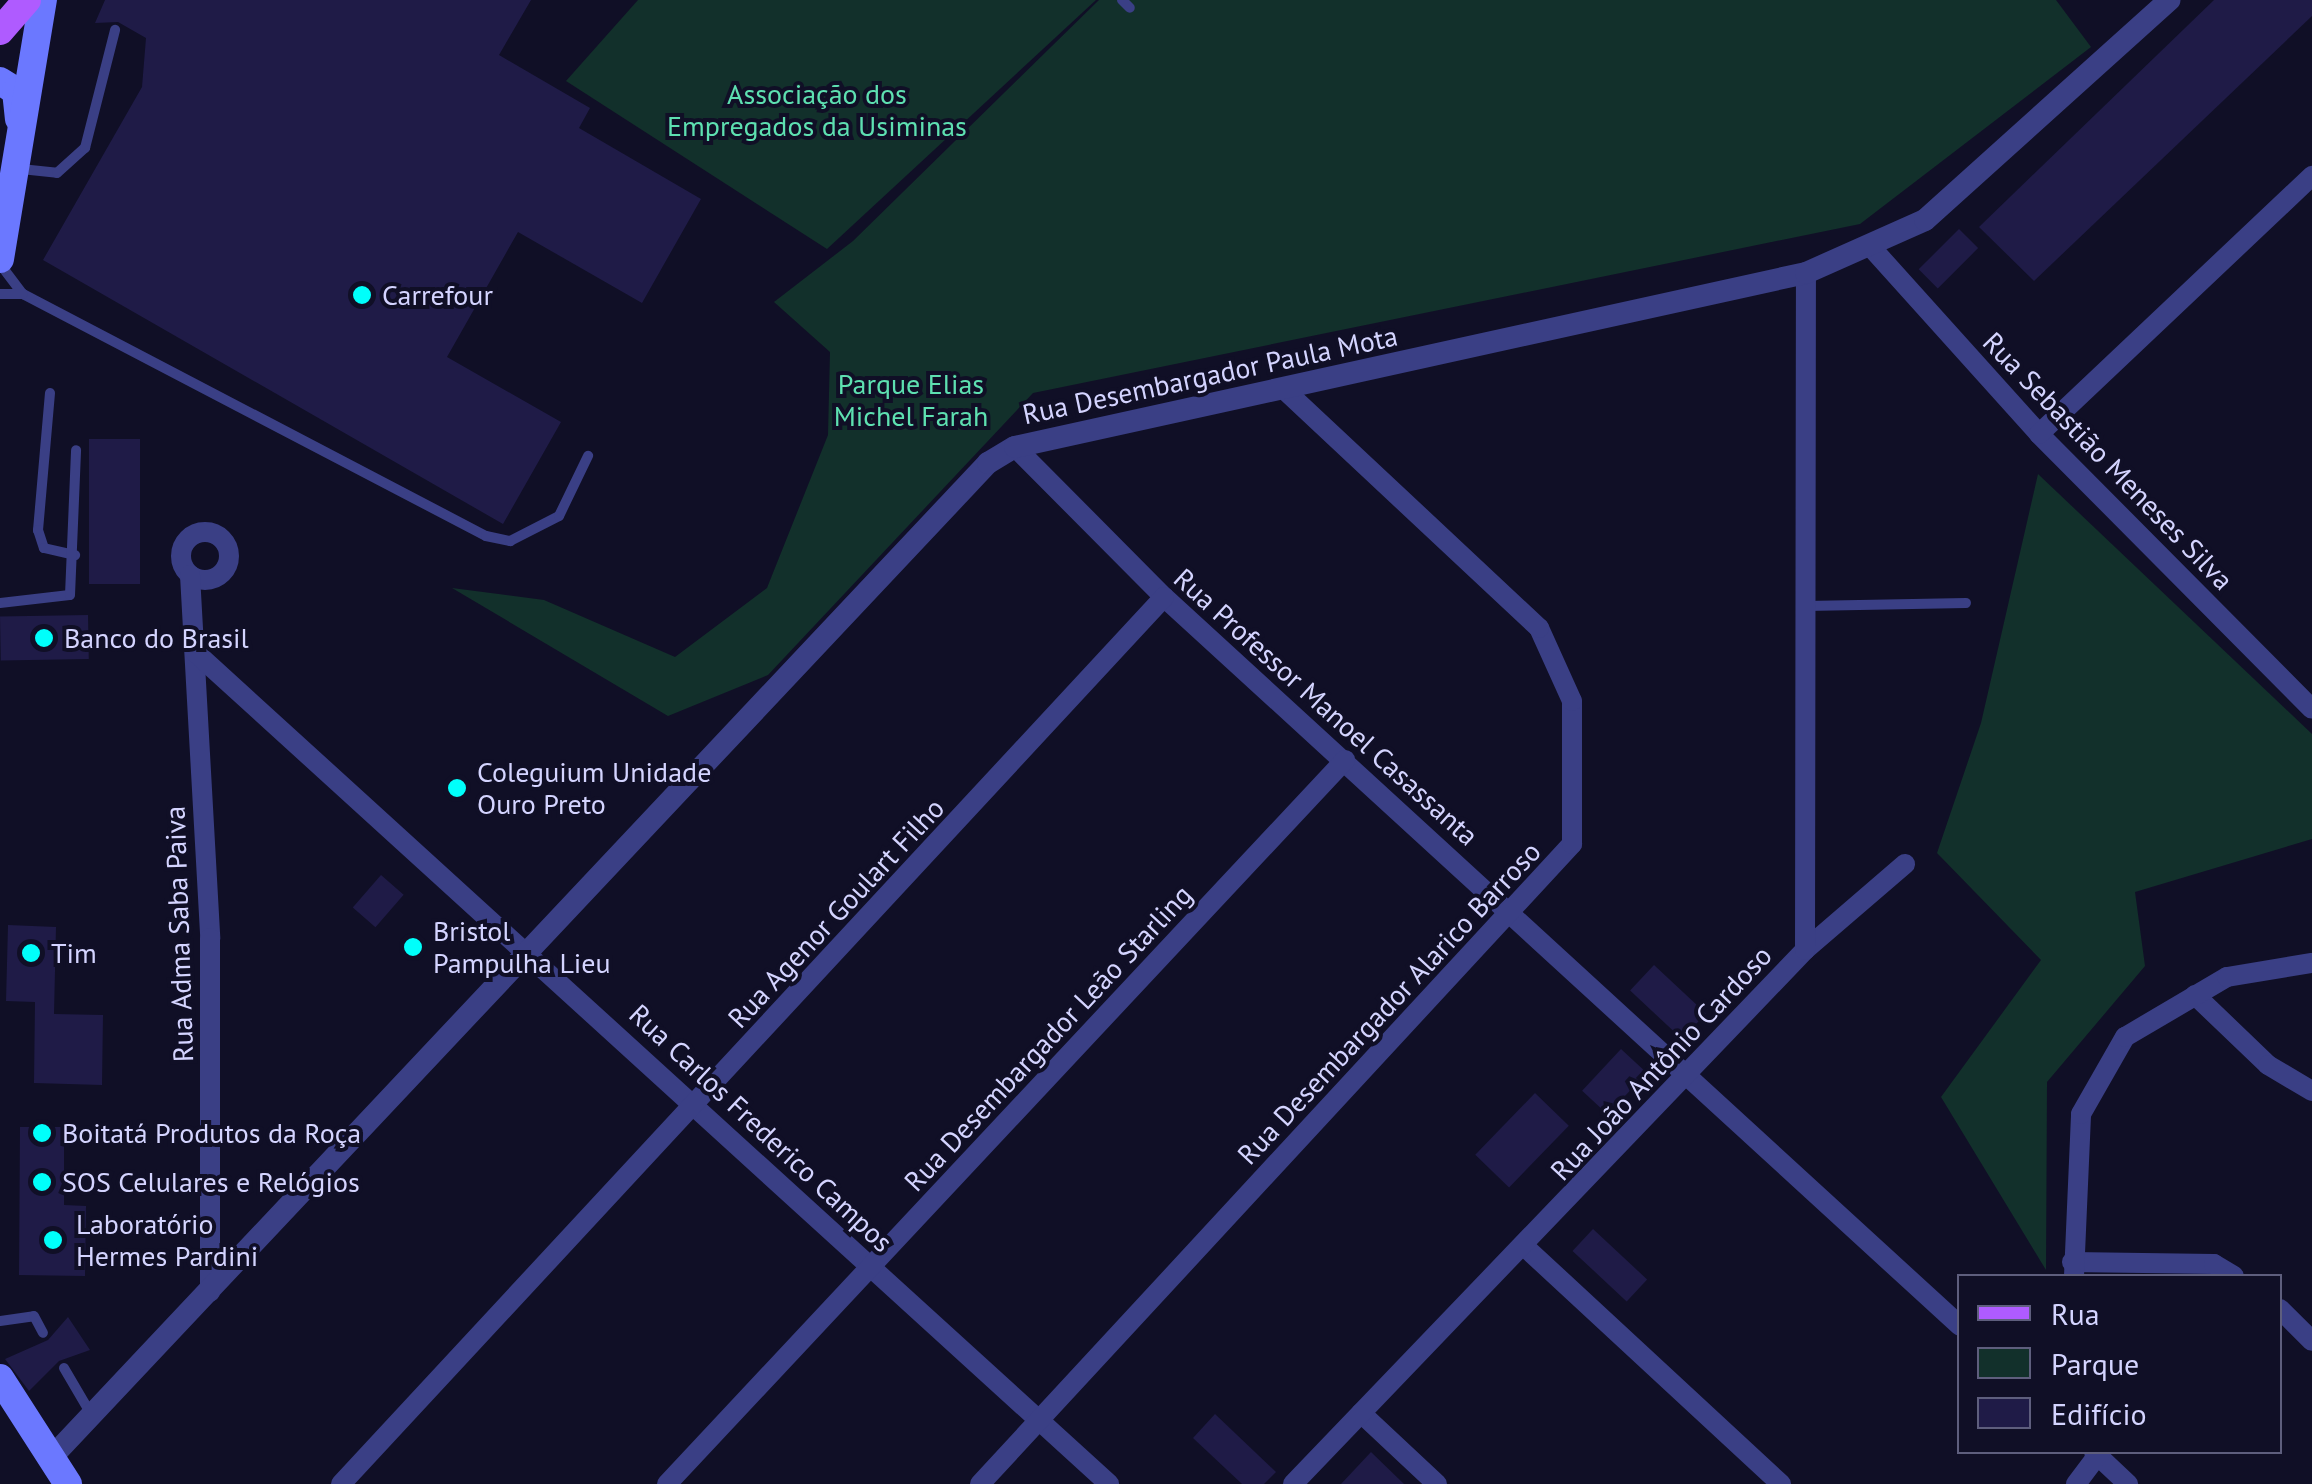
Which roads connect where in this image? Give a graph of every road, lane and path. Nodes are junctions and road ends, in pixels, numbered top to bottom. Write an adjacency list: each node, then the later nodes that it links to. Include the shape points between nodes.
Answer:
1 (27, 0): 5 (main road)
2 (43, 0): 7 (main road)
3 (2169, 0): 9 (street, Rua Desembargador Paula Mota, via 1992,166 1924,220)
4 (115, 30): 7 (lane, via 85,148 56,173)
5 (0, 31)
6 (0, 81): 7 (main road, via 18,99)
7 (22, 168): 10 (main road)
8 (2312, 176): 16 (street)
9 (1870, 246): 11 (street, Rua Desembargador Paula Mota); 16 (street, Rua Sebastião Meneses Silva)
10 (0, 261): 13 (lane)
11 (1806, 272): 15 (street, Rua Desembargador Paula Mota); 25 (street, Rua João Antônio Cardoso)
12 (0, 294): 13 (lane)
13 (24, 294): 19 (lane, via 486,536 510,540 559,516)
14 (50, 392): 20 (lane, via 38,530 44,548)
15 (1288, 392): 17 (street, Rua Desembargador Paula Mota); 30 (street, Rua Desembargador Alarico Barroso, via 1539,628 1572,702 1572,844)
16 (2038, 434): 27 (street, Rua Sebastião Meneses Silva)
17 (1015, 447): 22 (street, Rua Professor Manoel Casassanta); 31 (street, Rua Desembargador Paula Mota, via 988,463)
18 (76, 450): 20 (lane)
19 (588, 456)
20 (75, 555): 23 (lane, via 70,594)
21 (190, 575): 26 (street, Rua Adma Saba Paiva)
22 (1164, 598): 28 (street, Rua Professor Manoel Casassanta); 37 (street, Rua Agenor Goulart Filho)
23 (0, 603)
24 (1966, 603): 25 (lane)
25 (1806, 606): 32 (street, Rua João Antônio Cardoso)
26 (195, 652): 31 (street, Rua Carlos Frederico Campos); 42 (street, Rua Adma Saba Paiva, via 210,938)
27 (2312, 709)
28 (1345, 760): 30 (street, Rua Professor Manoel Casassanta); 39 (street, Rua Desembargador Leão Starling)
29 (1905, 864): 32 (street)
30 (1509, 913): 35 (street, Rua Professor Manoel Casassanta); 52 (street, Rua Desembargador Alarico Barroso)
31 (526, 948): 37 (street, Rua Carlos Frederico Campos); 42 (street, Rua Desembargador Paula Mota)
32 (1805, 950): 35 (street, Rua João Antônio Cardoso)
33 (2312, 963): 34 (street, via 2227,978)
34 (2194, 995): 36 (street, via 2268,1065); 40 (street, via 2124,1037 2082,1114)
35 (1689, 1075): 38 (street, Rua João Antônio Cardoso); 45 (street, Rua Professor Manoel Casassanta)
36 (2312, 1091)
37 (696, 1106): 39 (street, Rua Carlos Frederico Campos); 56 (street, Rua Agenor Goulart Filho)
38 (1525, 1247): 50 (street, Rua João Antônio Cardoso); 62 (street)
39 (870, 1268): 52 (street, Rua Carlos Frederico Campos); 57 (street, Rua Desembargador Leão Starling)
40 (2073, 1269): 41 (street, via 2214,1264)
41 (2231, 1274)
42 (210, 1292): 51 (street, Rua Desembargador Paula Mota)
43 (2282, 1311): 47 (street)
44 (0, 1321): 46 (lane, via 34,1316)
45 (1957, 1323)
46 (43, 1334)
47 (2312, 1341)
48 (64, 1368): 51 (lane)
49 (0, 1378): 54 (main road)
50 (1362, 1413): 60 (street, Rua João Antônio Cardoso); 61 (street)
51 (92, 1415): 54 (street, Rua Desembargador Paula Mota)
52 (1038, 1421): 58 (street, Rua Desembargador Alarico Barroso); 59 (street, Rua Carlos Frederico Campos)
53 (2098, 1454): 63 (street); 64 (street)
54 (51, 1458): 55 (main road)
55 (68, 1484)
56 (341, 1484)
57 (667, 1484)
58 (980, 1484)
59 (1109, 1484)
60 (1293, 1484)
61 (1437, 1484)
62 (1781, 1484)
63 (2076, 1484)
64 (2128, 1484)

